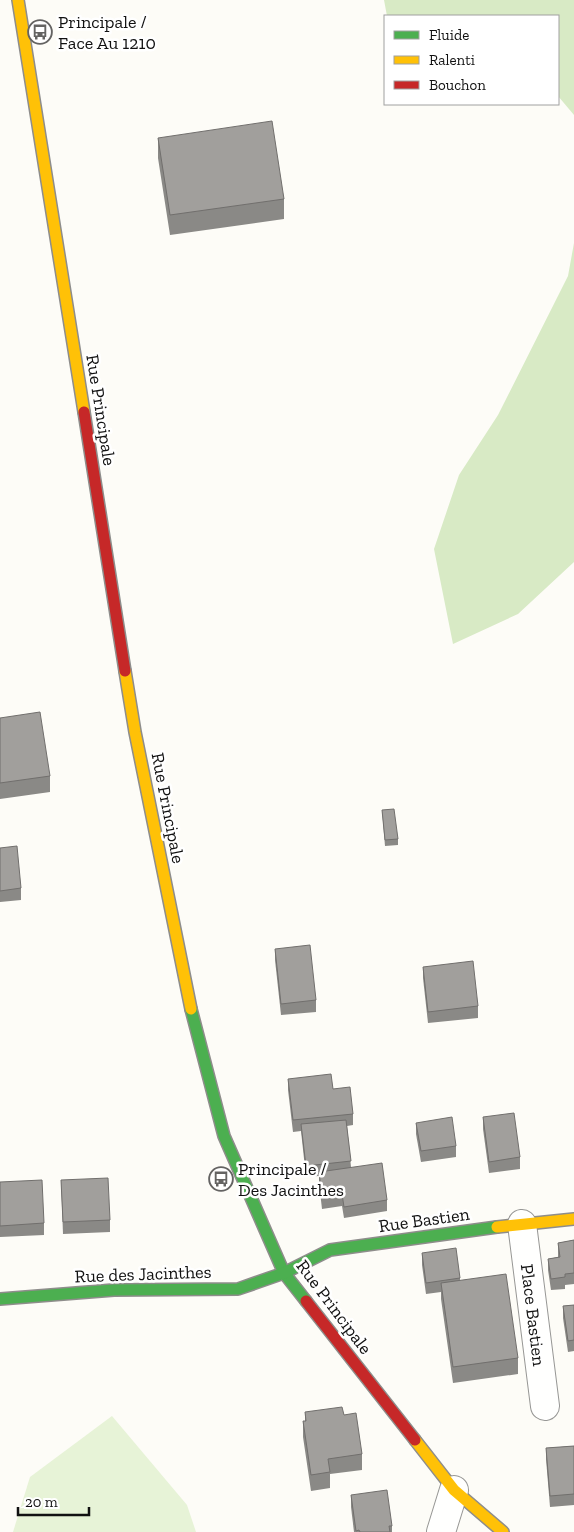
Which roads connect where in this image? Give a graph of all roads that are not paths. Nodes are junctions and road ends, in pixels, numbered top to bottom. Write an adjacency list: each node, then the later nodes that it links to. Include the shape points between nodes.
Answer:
1 (18, 0): 4 (street, Rue Principale, via 135,732 191,1011 224,1136)
2 (574, 1219): 3 (street, Rue Bastien)
3 (522, 1224): 4 (street, Rue Bastien, via 330,1250); 6 (street, Place Bastien)
4 (284, 1272): 5 (street, Rue des Jacinthes, via 238,1289 114,1290); 7 (street, Rue Principale)
5 (0, 1298)
6 (545, 1406)
7 (454, 1490): 8 (street); 9 (street, Rue Principale)
8 (441, 1532)
9 (503, 1532)

